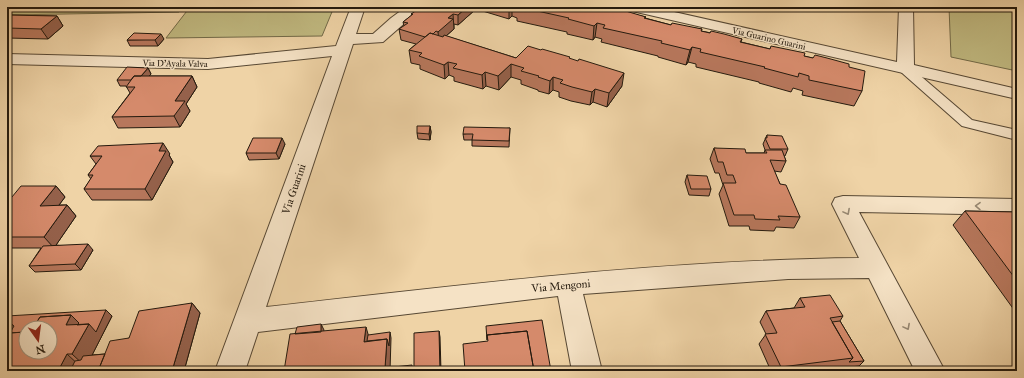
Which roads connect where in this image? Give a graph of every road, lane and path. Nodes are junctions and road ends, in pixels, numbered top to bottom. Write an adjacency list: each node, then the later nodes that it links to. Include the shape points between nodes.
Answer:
1 (358, 7): 5 (street, Via Guarini)
2 (416, 7): 5 (street, Via D'Ayala Valva, via 377,39)
3 (632, 7): 7 (street, Via Guarino Guarini)
4 (906, 7): 7 (street)
5 (345, 44): 6 (street, Via D'Ayala Valva, via 208,64); 13 (street, Via Guarini)
6 (7, 59)
7 (905, 69): 8 (street, Via Guarino Guarini); 9 (lane, Via Guarino Guarini, via 967,123)
8 (1017, 94)
9 (1017, 135)
10 (1017, 207): 11 (street, one-way to 11, via 843,204)
11 (876, 268): 12 (street, Via Mengoni, via 788,269); 16 (street, one-way to 16)
12 (568, 284): 13 (street, Via Mengoni); 15 (street)
13 (247, 321): 14 (street, Via Guarini)
14 (230, 371)
15 (587, 371)
16 (930, 371)

